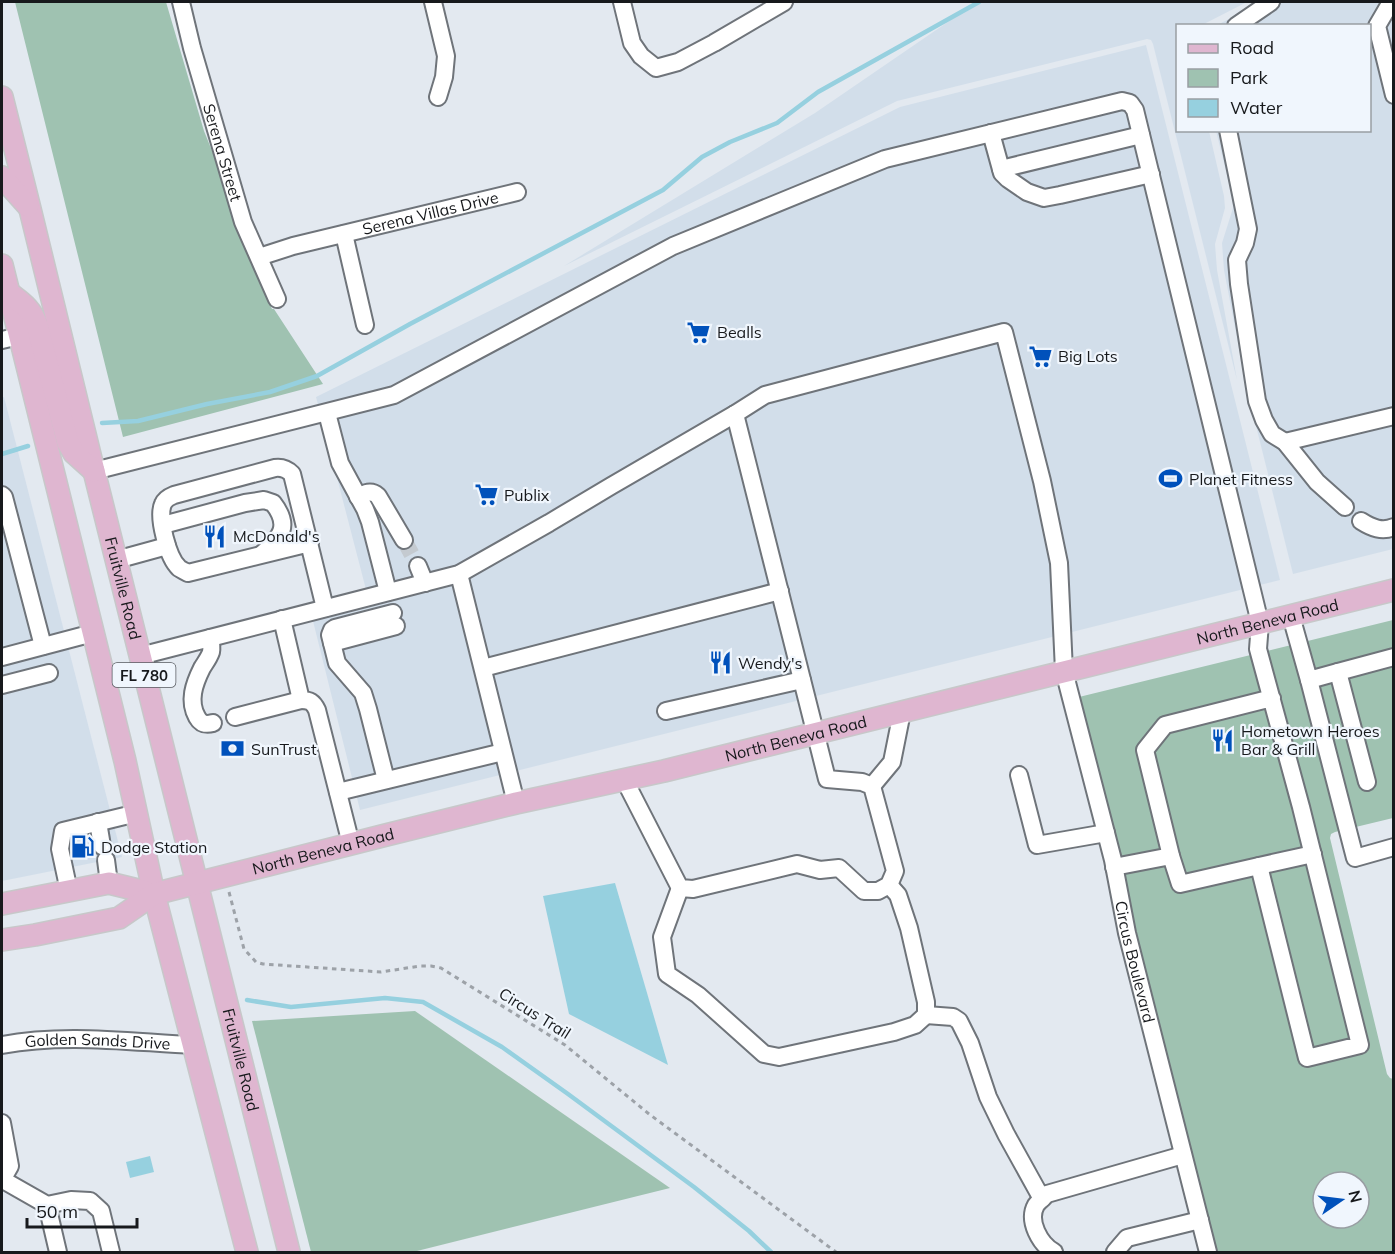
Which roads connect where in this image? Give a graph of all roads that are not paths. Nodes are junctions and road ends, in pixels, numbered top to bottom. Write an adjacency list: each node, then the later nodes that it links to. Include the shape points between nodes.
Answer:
1 (181, 2): 20 (street, Serena Street, via 240,211)
2 (433, 2): 10 (street, via 446,56)
3 (622, 2): 4 (street, via 632,43 656,68 678,62)
4 (784, 2)
5 (1271, 2): 7 (street)
6 (1390, 2): 8 (street, via 1377,26)
7 (1239, 24)
8 (1394, 95)
9 (2, 97): 18 (main road, Fruitville Road / FL 780)
10 (438, 97)
11 (1228, 132): 29 (street, via 1248,229 1238,260 1239,284 1257,401 1272,434)
12 (992, 133): 13 (street, via 1122,101 1135,110); 14 (street); 26 (street, via 885,159 673,246 394,395)
13 (1141, 135): 14 (street); 15 (street)
14 (1001, 169): 15 (street, via 1027,192 1044,198)
15 (1151, 174): 52 (street)
16 (2, 177): 18 (main road)
17 (517, 192): 19 (street, Serena Villas Drive)
18 (30, 209): 30 (main road, Fruitville Road / FL 780)
19 (344, 234): 20 (street, Serena Villas Drive); 24 (street, Serena Villas Drive)
20 (259, 257): 23 (street, Serena Street)
21 (2, 266): 22 (main road, FL 780)
22 (8, 292): 25 (main road, FL 780); 30 (main road, via 33,314 68,444)
23 (277, 299)
24 (364, 325)
25 (10, 338): 53 (main road, FL 780)
26 (327, 413): 30 (street); 32 (street, via 340,463)
27 (735, 414): 43 (street); 46 (street); 60 (street, Circus Boulevard, via 777,391 1004,332 1059,563)
28 (1392, 420): 29 (street)
29 (1285, 442): 33 (street, via 1317,482)
30 (93, 471): 41 (main road, Fruitville Road / FL 780)
31 (2, 495): 55 (street)
32 (358, 497): 37 (street, via 370,492 378,496); 47 (street, via 370,522)
33 (1345, 507)
34 (1361, 521): 36 (street, via 1373,529)
35 (163, 525): 38 (street, via 161,511 167,498 284,468 292,474); 39 (street); 40 (street, via 264,500 280,511 283,523 282,532)
36 (1394, 527)
37 (404, 540)
38 (310, 543): 40 (street); 48 (street)
39 (167, 546): 40 (street, via 180,569 188,573); 41 (street)
40 (261, 555)
41 (116, 560): 56 (main road, Fruitville Road / FL 780)
42 (418, 566): 44 (street)
43 (459, 574): 44 (street); 59 (street)
44 (425, 583): 47 (street)
45 (1394, 590): 49 (main road, North Beneva Road)
46 (780, 591): 59 (street); 63 (street)
47 (388, 592): 48 (street)
48 (325, 608): 50 (street)
49 (1291, 616): 52 (main road, North Beneva Road); 64 (street)
50 (282, 619): 54 (street); 67 (street)
51 (395, 620): 76 (street, via 335,628 330,635 337,663 363,693)
52 (1260, 623): 60 (main road, North Beneva Road); 66 (street, via 1258,649)
53 (93, 633): 55 (street); 81 (main road, FL 780)
54 (210, 638): 56 (street); 71 (street, via 211,652 193,688 192,702 200,722)
55 (43, 646): 57 (street)
56 (140, 656): 90 (main road, Fruitville Road / FL 780)
57 (2, 657)
58 (1394, 657): 61 (street)
59 (483, 668): 73 (street)
60 (1064, 672): 69 (main road, North Beneva Road); 83 (street, Circus Boulevard)
61 (1338, 672): 64 (street); 77 (street)
62 (49, 673): 65 (street)
63 (802, 680): 68 (street); 72 (street)
64 (1309, 680): 85 (street, via 1355,858)
65 (2, 685)
66 (1272, 698): 86 (street); 87 (street, via 1164,725 1145,750)
67 (301, 700): 70 (street); 79 (street, via 314,703 317,710)
68 (666, 711)
69 (902, 712): 72 (main road, North Beneva Road); 78 (street, via 892,762)
70 (235, 717)
71 (213, 723)
72 (815, 734): 75 (main road, North Beneva Road); 78 (street, via 827,779)
73 (503, 752): 76 (street); 80 (street)
74 (1019, 775): 83 (street, via 1037,845)
75 (624, 779): 80 (main road, North Beneva Road); 93 (street)
76 (386, 780): 79 (street)
77 (1367, 782)
78 (872, 786): 92 (street, via 895,871)
79 (338, 792): 84 (street)
80 (516, 803): 84 (main road, North Beneva Road)
81 (136, 813): 82 (street); 95 (main road, FL 780)
82 (98, 822): 91 (street); 94 (street, via 63,831 60,849)
83 (1106, 833): 89 (street, Circus Boulevard)
84 (351, 844): 90 (main road, North Beneva Road)
85 (1394, 847)
86 (1313, 854): 88 (street); 88 (street, via 1359,1045 1307,1058)
87 (1171, 856): 88 (street, via 1180,884); 89 (street)
88 (1259, 866)
89 (1114, 867): 102 (street, Circus Boulevard)
90 (197, 882): 95 (main road, North Beneva Road); 110 (main road, Fruitville Road / FL 780)
91 (109, 883): 94 (main road); 95 (main road)
92 (889, 885): 93 (street, via 878,891 864,891 839,868 820,870 797,864 693,889); 98 (street, via 898,895 909,928)
93 (680, 888): 98 (street, via 662,937 667,974 698,995 764,1054 779,1057 894,1032 915,1025)
94 (69, 891): 96 (main road)
95 (154, 894): 97 (main road, via 119,918); 100 (main road, FL 780)
96 (2, 904)
97 (2, 940)
98 (926, 1015): 104 (street, via 959,1021 988,1097)
99 (2, 1045): 100 (street, Golden Sands Drive, via 68,1038)
100 (194, 1045): 109 (main road, FL 780)
101 (2, 1124): 103 (street, via 10,1166)
102 (1183, 1155): 104 (street, via 1047,1194); 106 (street, Circus Boulevard)
103 (2, 1180): 105 (street)
104 (1042, 1199): 111 (street, via 1036,1206 1033,1222 1039,1238)
105 (47, 1205): 107 (street); 108 (street, via 90,1201 101,1211)
106 (1200, 1220): 112 (street, via 1127,1238); 113 (street, Circus Boulevard)
107 (58, 1252)
108 (111, 1252)
109 (247, 1252)
110 (289, 1252)
111 (1054, 1252)
112 (1115, 1252)
113 (1208, 1252)

